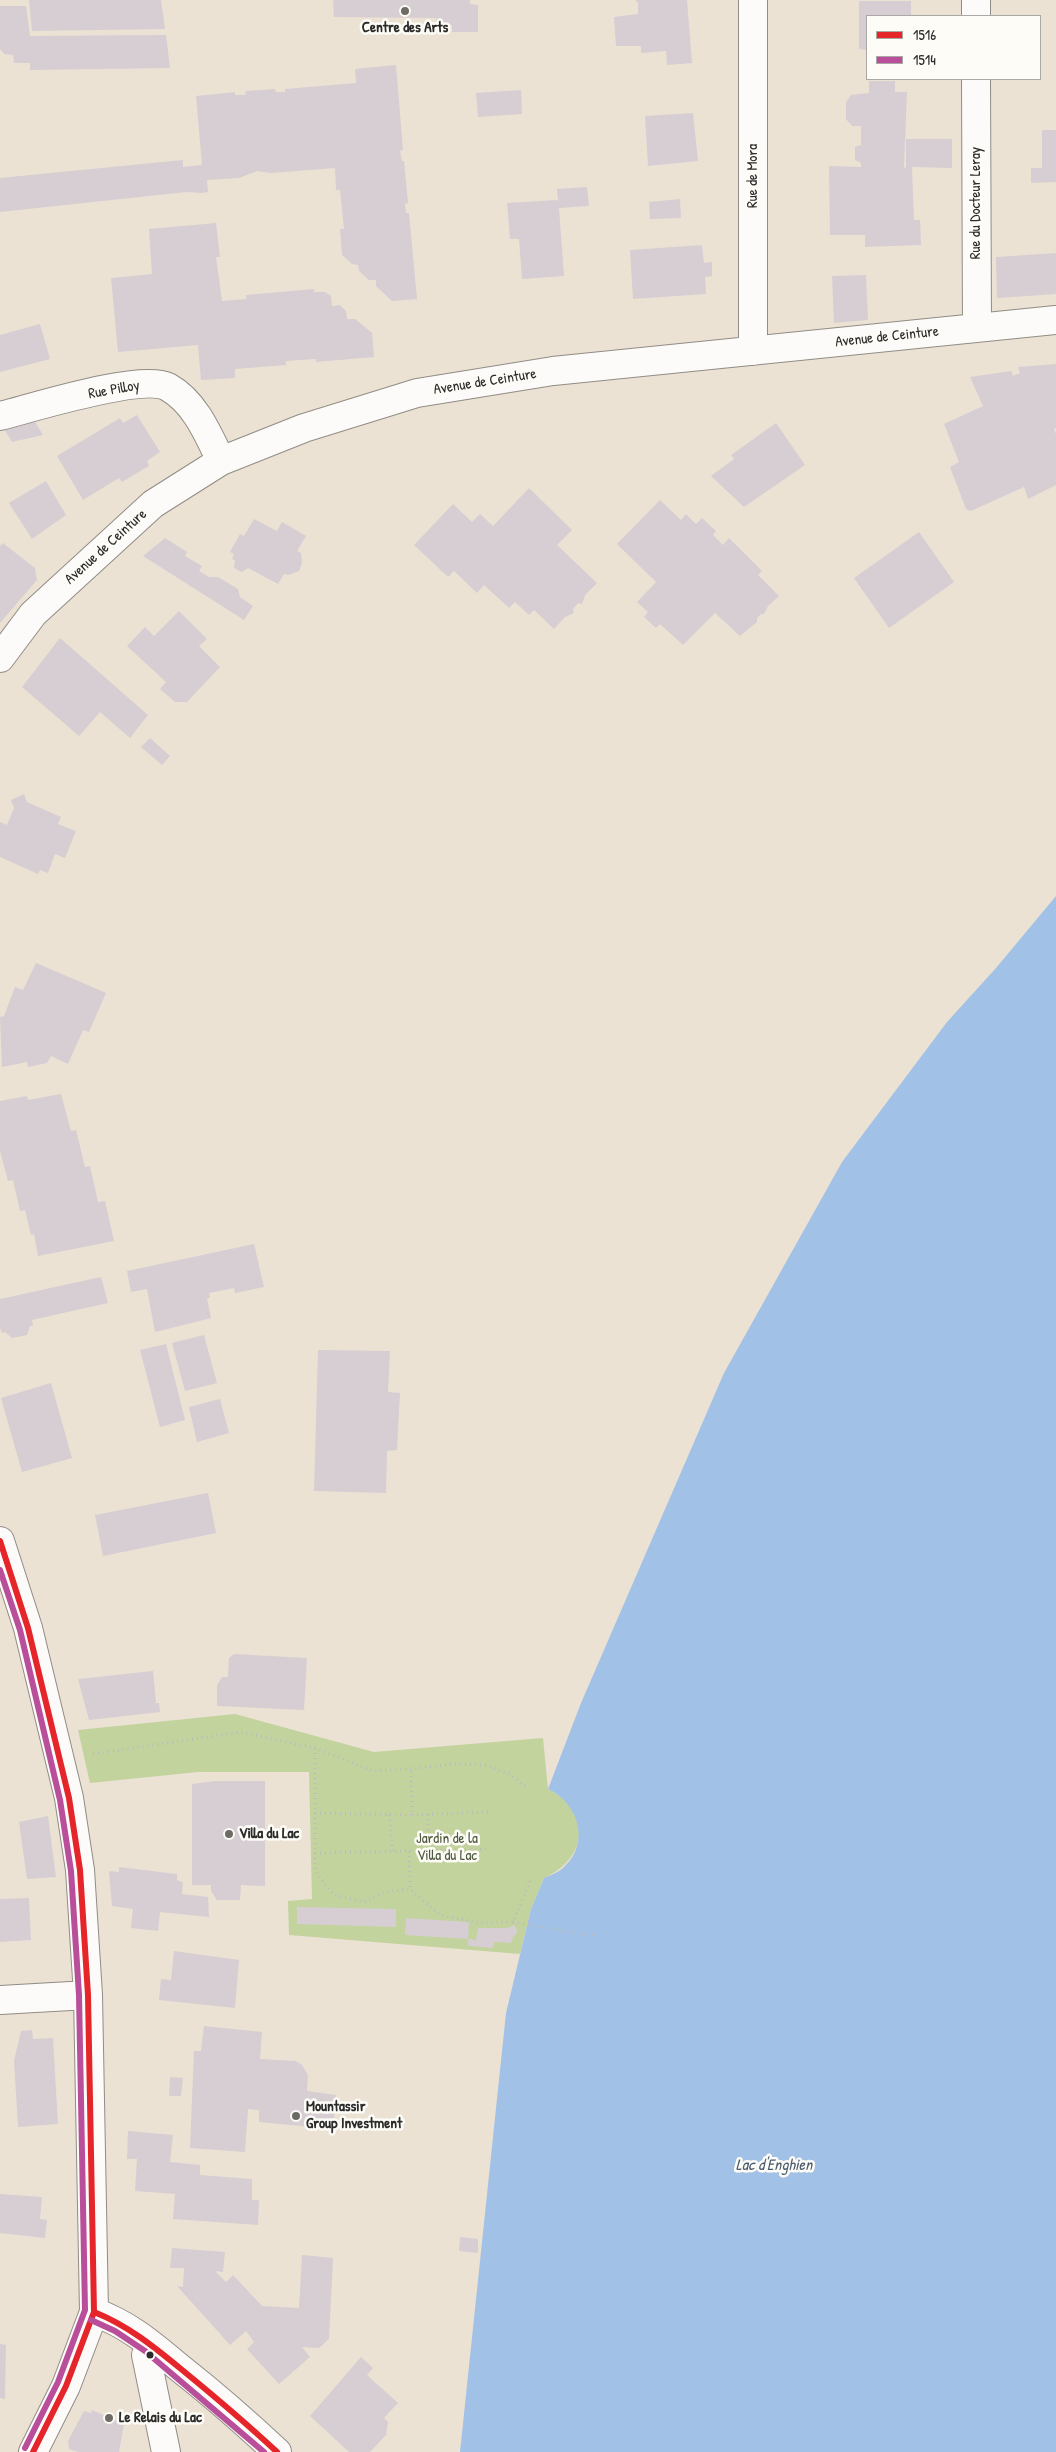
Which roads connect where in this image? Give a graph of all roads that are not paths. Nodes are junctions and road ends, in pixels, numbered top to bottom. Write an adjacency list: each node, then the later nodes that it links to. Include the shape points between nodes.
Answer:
1 (753, 0): 7 (street, Rue de Mora)
2 (976, 0): 3 (street)
3 (976, 15)
4 (976, 80): 6 (street, Rue du Docteur Leray)
5 (1056, 320): 6 (street, Avenue de Ceinture)
6 (977, 327): 7 (street, Avenue de Ceinture)
7 (752, 351): 9 (street, Avenue de Ceinture, via 553,371 417,394 304,428)
8 (0, 416): 9 (street, Rue Pilloy, via 133,384 154,384 167,387 199,417)
9 (221, 461): 10 (street, Avenue de Ceinture, via 153,504 33,614)
10 (0, 658)
11 (0, 1541): 12 (street, via 28,1628 69,1798 80,1870)
12 (88, 1994): 13 (street); 14 (street)
13 (0, 2000)
14 (94, 2312): 15 (street, via 118,2321); 16 (street, via 66,2386)
15 (153, 2346): 17 (street, via 146,2355); 18 (street)
16 (32, 2452)
17 (166, 2452)
18 (277, 2452)

